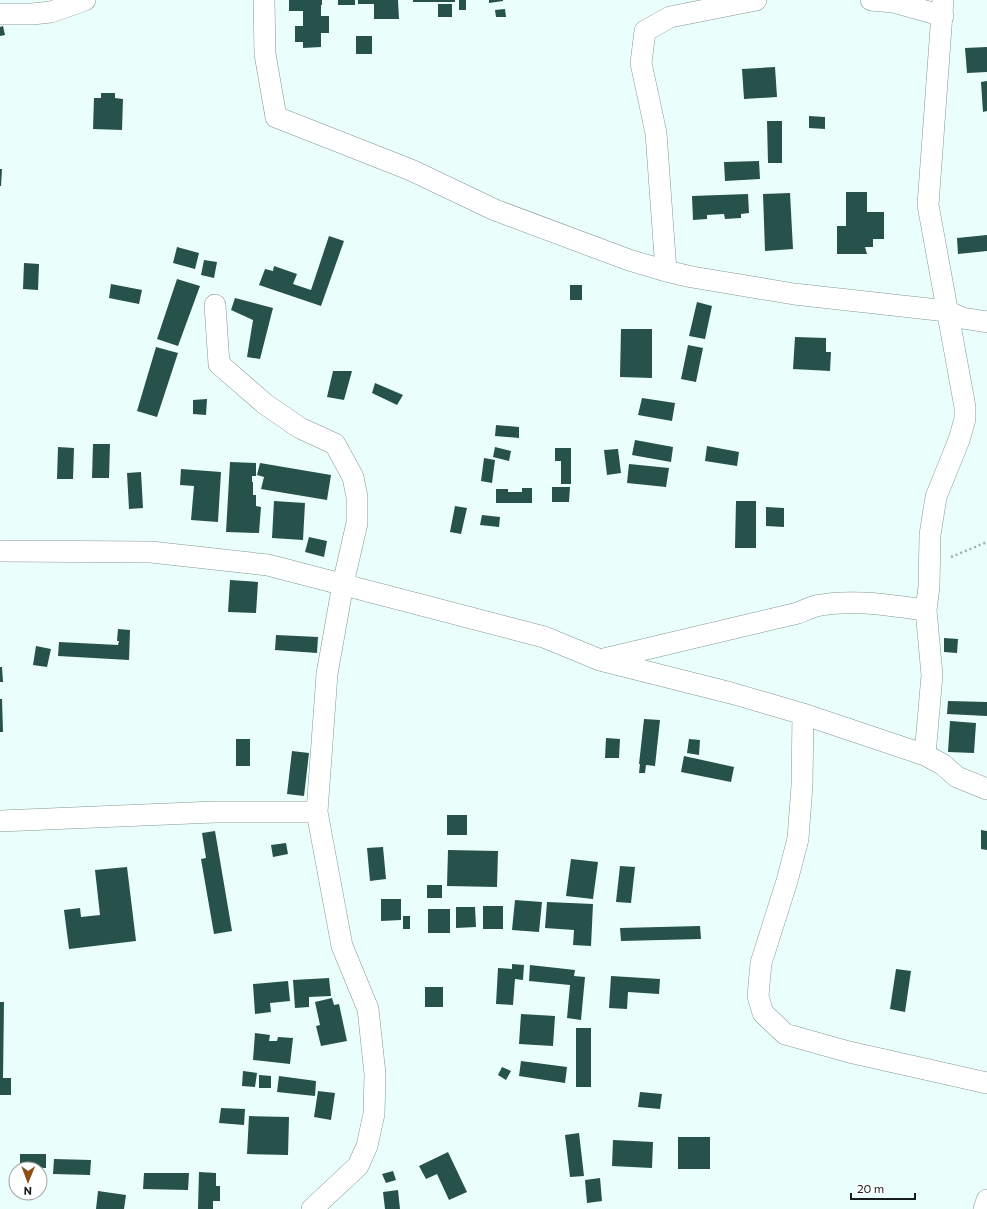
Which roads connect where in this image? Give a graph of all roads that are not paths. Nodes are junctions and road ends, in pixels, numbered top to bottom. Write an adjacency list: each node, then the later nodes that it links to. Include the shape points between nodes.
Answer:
1 (85, 0): 6 (street, via 51,12)
2 (264, 0): 7 (street, via 265,54 276,117 411,170 495,210 628,260)
3 (756, 0): 7 (street, via 670,17 645,31 641,63 656,133)
4 (871, 0): 5 (street)
5 (943, 8): 9 (street, via 928,205)
6 (0, 14)
7 (666, 271): 9 (street, via 794,294)
8 (216, 305): 12 (street, via 219,364 265,404 300,428 335,444 353,477 358,524)
9 (947, 311): 10 (street, via 962,318); 13 (street, via 965,419 936,496 930,534)
10 (987, 322)
11 (0, 551): 12 (street, via 150,552 268,565)
12 (343, 584): 14 (street, via 544,637); 18 (street, via 327,674)
13 (926, 610): 14 (street, via 870,603 820,605 798,613); 16 (street, via 932,675)
14 (600, 660): 15 (street)
15 (803, 714): 16 (street); 20 (street, via 798,838 761,964 758,996 763,1013 785,1034 849,1052)
16 (925, 755): 17 (street, via 942,764 957,777)
17 (987, 789)
18 (317, 812): 19 (street, via 215,812); 22 (street, via 342,946 368,1009 375,1074 374,1114 367,1146 358,1166)
19 (0, 821)
20 (987, 1084)
21 (987, 1200): 23 (street)
22 (312, 1209)
23 (984, 1209)

